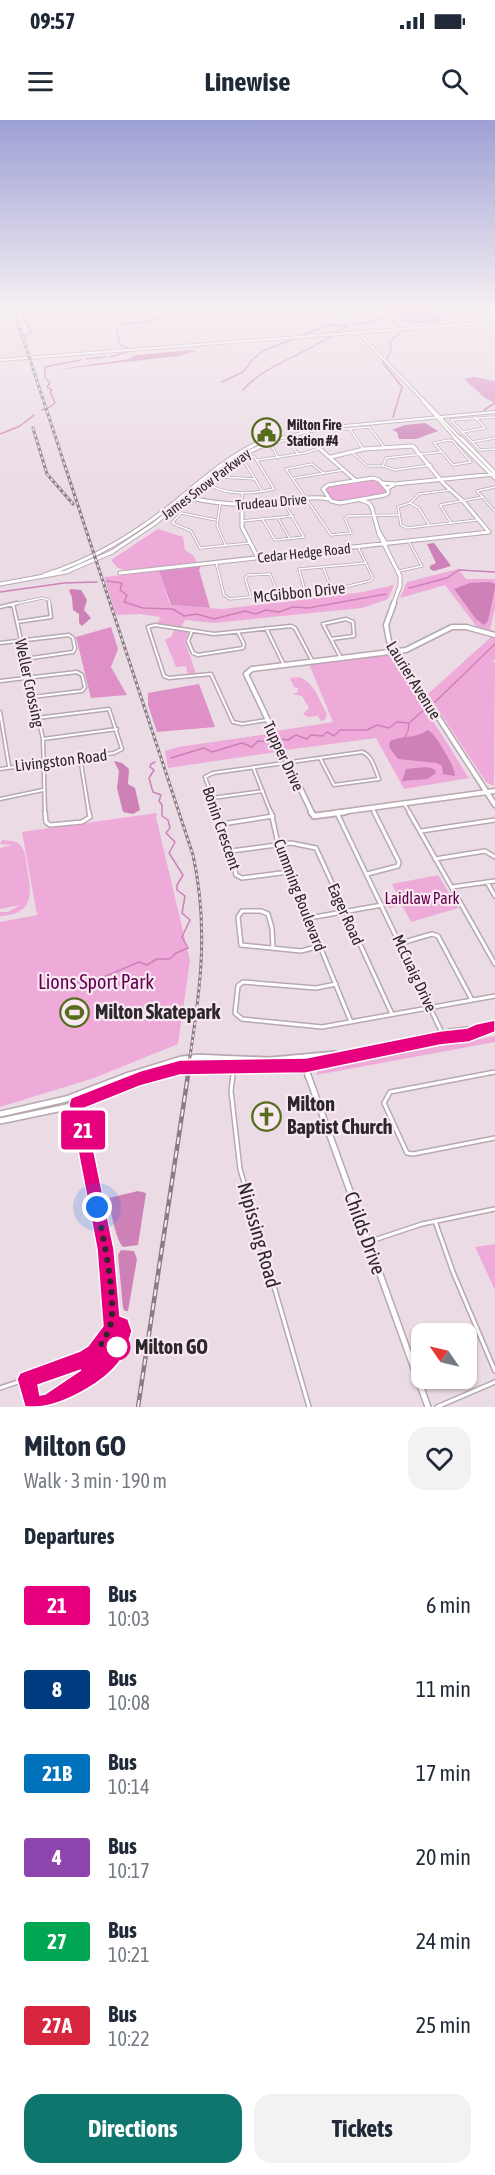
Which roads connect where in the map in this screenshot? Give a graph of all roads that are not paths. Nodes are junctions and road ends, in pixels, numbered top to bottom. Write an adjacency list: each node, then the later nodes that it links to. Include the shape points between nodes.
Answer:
1 (392, 368): 3 (street)
2 (495, 413): 3 (street, James Snow Parkway); 4 (street)
3 (437, 417): 6 (street, James Snow Parkway); 25 (street)
4 (475, 417): 7 (street, via 485,428); 7 (street, via 451,420)
5 (350, 429): 10 (street, via 370,428); 11 (street, via 332,431 336,442); 12 (street)
6 (305, 430): 11 (street); 40 (street, James Snow Parkway, via 244,450)
7 (462, 432): 9 (street)
8 (495, 438): 9 (street)
9 (472, 442): 13 (street, via 481,451)
10 (384, 447): 12 (street); 17 (street, via 411,446)
11 (319, 448): 16 (street); 18 (street)
12 (364, 449): 14 (street)
13 (495, 449)
14 (351, 451): 18 (street); 22 (street, via 366,465)
15 (441, 452): 15 (street, via 434,443 451,440 472,461 454,465); 17 (street)
16 (298, 454): 19 (street); 19 (street, via 284,440 271,445)
17 (422, 455): 21 (street); 22 (street, via 386,458)
18 (331, 456): 23 (street)
19 (278, 458): 20 (street)
20 (258, 460): 28 (street, via 254,456 244,460); 37 (street, via 274,488)
21 (431, 465): 22 (street, via 396,470); 29 (street)
22 (382, 466)
23 (344, 470): 24 (street); 26 (street)
24 (323, 473): 27 (street); 27 (street, via 312,464 288,468)
25 (494, 474): 29 (street, Trudeau Drive)
26 (349, 476): 30 (street); 31 (street)
27 (292, 478): 44 (street)
28 (255, 479): 37 (street); 38 (street, via 221,477 211,486)
29 (441, 479): 33 (street, Trudeau Drive); 36 (street)
30 (358, 480): 31 (street, Trudeau Drive); 32 (street, Trudeau Drive, via 375,478)
31 (347, 482): 39 (street, Trudeau Drive, via 326,485)
32 (382, 483): 33 (street, Trudeau Drive); 35 (street)
33 (395, 484): 35 (street, Trudeau Drive)
34 (495, 487): 43 (street, via 477,490)
35 (387, 489): 42 (street, Trudeau Drive, via 386,495)
36 (450, 490): 47 (street); 50 (street, via 419,494)
37 (262, 491): 38 (street)
38 (242, 492): 52 (street)
39 (325, 493): 41 (street, Trudeau Drive); 45 (street, Trudeau Drive)
40 (185, 496): 51 (street, Trudeau Drive); 76 (street, James Snow Parkway, via 133,540 92,562 53,575)
41 (319, 497): 44 (street, Trudeau Drive); 45 (street, Trudeau Drive)
42 (372, 498): 46 (street, Trudeau Drive); 49 (street)
43 (483, 498): 47 (street); 53 (street)
44 (305, 499): 48 (street, Trudeau Drive); 54 (street, via 332,535 351,533 346,516)
45 (330, 499): 46 (street, Trudeau Drive, via 339,503)
46 (361, 500): 49 (street)
47 (463, 501): 60 (street); 62 (street, via 440,505)
48 (284, 502): 52 (street, Trudeau Drive); 56 (street)
49 (369, 503): 54 (street)
50 (410, 503): 55 (street, via 398,507); 63 (street, via 419,508)
51 (220, 505): 52 (street, Trudeau Drive); 58 (street)
52 (242, 507): 61 (street)
53 (495, 511)
54 (374, 515): 55 (street); 67 (street)
55 (398, 515): 63 (street, via 403,527)
56 (293, 516): 57 (street); 64 (street, via 304,536)
57 (278, 519): 59 (street); 64 (street)
58 (216, 520): 68 (street); 68 (street, via 181,513 172,523 191,531 200,548)
59 (263, 520): 61 (street); 64 (street, via 274,539)
60 (477, 520): 62 (street); 65 (street, Cedar Hedge Road, via 488,532)
61 (241, 521): 66 (street)
62 (452, 523): 63 (street)
63 (429, 525)
64 (291, 539)
65 (409, 542): 67 (street, Cedar Hedge Road); 74 (street, via 422,566)
66 (250, 543): 68 (street); 70 (street)
67 (385, 544): 69 (street, Cedar Hedge Road); 74 (street)
68 (226, 546)
69 (358, 547): 70 (street, Cedar Hedge Road); 72 (street)
70 (258, 558): 71 (street, Cedar Hedge Road)
71 (216, 562): 75 (street, Cedar Hedge Road); 80 (street, McGibbon Drive, via 225,597)
72 (366, 562): 73 (street); 77 (street, McGibbon Drive, via 373,578 370,581)
73 (323, 567): 77 (street); 78 (street, via 298,570)
74 (399, 571): 91 (street, Laurier Avenue, via 400,586 386,625)
75 (120, 573)
76 (0, 583)
77 (331, 588): 78 (street, McGibbon Drive)
78 (305, 591): 79 (street, McGibbon Drive)
79 (278, 594): 80 (street, McGibbon Drive); 80 (street, via 270,574 251,574 245,578)
80 (251, 597)
81 (13, 604): 82 (street); 83 (street, Weller Crossing); 83 (street, via 45,598 52,613 47,619)
82 (0, 607)
83 (17, 622): 89 (street, Weller Crossing)
84 (266, 628): 86 (street); 94 (street, via 293,627); 95 (street)
85 (192, 631): 86 (street); 86 (street, via 188,641 198,655 240,650 244,646); 101 (street, via 147,628 164,676 211,674 234,723)
86 (238, 632)
87 (495, 635): 91 (street, Tupper Drive, via 452,627 412,648)
88 (331, 639): 88 (street, via 354,636 353,622 324,622); 92 (street)
89 (21, 640): 90 (street); 93 (street, Weller Crossing); 93 (street, via 69,635 75,643 75,650 70,653)
90 (0, 643)
91 (394, 652): 92 (street, Tupper Drive); 115 (street, Laurier Avenue)
92 (341, 658): 94 (street, Tupper Drive)
93 (25, 659): 96 (street, Weller Crossing)
94 (313, 662): 95 (street, Tupper Drive)
95 (284, 665): 101 (street, Tupper Drive, via 246,674)
96 (28, 677): 97 (street); 98 (street, Weller Crossing); 98 (street, via 77,672 84,683 82,691)
97 (0, 681)
98 (32, 698): 100 (street, Weller Crossing)
99 (0, 712): 109 (street)
100 (37, 718): 102 (street, via 107,709); 103 (street, Weller Crossing)
101 (267, 720): 108 (street, Tupper Drive)
102 (117, 729): 103 (street); 104 (street)
103 (43, 739): 107 (street, Weller Crossing)
104 (121, 751): 105 (street, Livingston Road)
105 (80, 758): 107 (street, Livingston Road); 112 (street, Weller Crossing, via 90,814 87,820 50,825 46,822)
106 (320, 758): 106 (street, Bonin Crescent, via 334,785 379,779 365,752); 108 (street, Bonin Crescent)
107 (42, 762): 109 (street, Livingston Road); 112 (street, Weller Crossing)
108 (286, 762): 110 (street, Bonin Crescent); 121 (street, Tupper Drive, via 311,814)
109 (9, 767): 111 (street, Livingston Road)
110 (253, 767): 113 (street, Cumming Boulevard); 116 (street, Bonin Crescent, via 205,775)
111 (0, 769)
112 (43, 790): 117 (street)
113 (263, 791): 116 (street); 122 (street, Cumming Boulevard)
114 (495, 791): 115 (street, Tupper Drive)
115 (487, 792): 118 (street, Tupper Drive); 119 (street, Laurier Avenue)
116 (212, 798): 124 (street, Bonin Crescent)
117 (0, 799)
118 (405, 804): 120 (street, Tupper Drive); 125 (street)
119 (495, 805)
120 (372, 808): 121 (street, Tupper Drive); 131 (street, via 399,862 398,866)
121 (337, 814): 131 (street, McCuaig Drive)
122 (273, 816): 124 (street); 126 (street, Cumming Boulevard)
123 (495, 820): 125 (street)
124 (221, 824): 127 (street, Bonin Crescent)
125 (420, 831): 129 (street)
126 (278, 844): 127 (street); 130 (street, Cumming Boulevard); 137 (street, Eager Road, via 315,848)
127 (231, 850): 130 (street, Bonin Crescent, via 240,878)
128 (495, 857): 129 (street, via 485,851)
129 (435, 859): 134 (street)
130 (289, 872): 138 (street, Cumming Boulevard)
131 (367, 874): 136 (street, McCuaig Drive)
132 (495, 880): 133 (street)
133 (487, 882): 134 (street); 135 (street)
134 (452, 887): 142 (street)
135 (495, 896)
136 (382, 905): 137 (street); 139 (street, McCuaig Drive)
137 (345, 912): 138 (street); 147 (street, Eager Road)
138 (309, 918): 140 (street, Cumming Boulevard)
139 (401, 943): 145 (street, via 432,934 438,936); 146 (street, McCuaig Drive)
140 (320, 946): 141 (street, via 301,951); 143 (street, Cumming Boulevard)
141 (273, 948): 141 (street, via 268,914 242,911 238,917 240,943)
142 (495, 964)
143 (336, 984): 148 (street, Cumming Boulevard); 148 (street, via 316,987 243,982 238,986 235,1013 242,1019 322,1027)
144 (495, 996): 145 (street)
145 (472, 1000): 146 (street)
146 (432, 1007): 147 (street); 150 (street, McCuaig Drive)
147 (392, 1014): 148 (street)
148 (351, 1022)
149 (495, 1027): 150 (street)
150 (444, 1037): 151 (street)
151 (340, 1057): 153 (street, via 334,1054); 154 (street)
152 (235, 1058): 153 (street); 155 (street, Nipissing Road); 157 (street, via 168,1062)
153 (305, 1058): 154 (street, Childs Drive)
154 (306, 1065): 155 (street); 164 (street, Childs Drive)
155 (234, 1067): 158 (street, via 180,1067); 168 (street, Nipissing Road, via 231,1091 240,1169)
156 (495, 1072): 161 (street, via 390,1092 384,1103 407,1153)
157 (76, 1096): 158 (street); 159 (street)
158 (77, 1104): 160 (street); 167 (street, via 105,1249 111,1322 101,1345 85,1359)
159 (0, 1114)
160 (0, 1121)
161 (495, 1138)
162 (495, 1209): 163 (street)
163 (435, 1221): 164 (street); 165 (street)
164 (368, 1242): 169 (street, Childs Drive)
165 (495, 1371)
166 (495, 1382): 170 (street)
167 (0, 1388)
168 (309, 1407)
169 (428, 1407)
170 (437, 1407)

